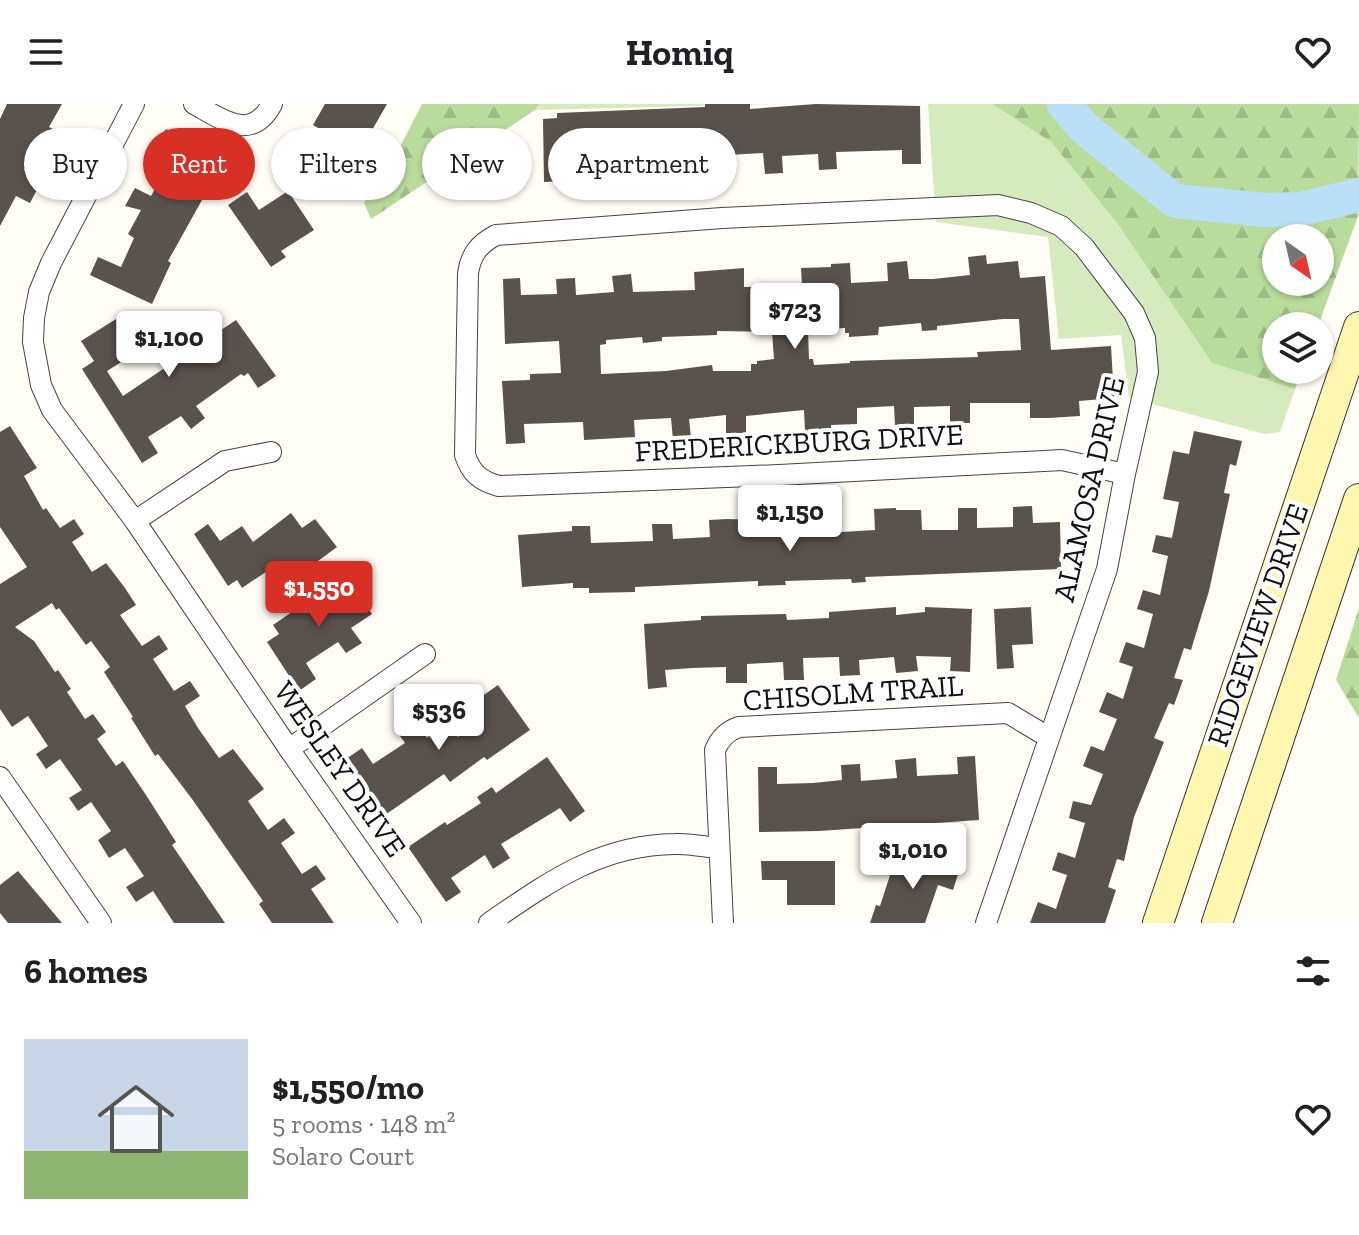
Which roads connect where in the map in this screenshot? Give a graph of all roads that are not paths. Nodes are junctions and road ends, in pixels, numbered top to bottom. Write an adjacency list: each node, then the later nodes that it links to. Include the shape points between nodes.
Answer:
1 (134, 104): 9 (street, WESLEY DRIVE, via 51,263 39,292 33,342 52,410)
2 (194, 104): 3 (street, via 239,126 262,119)
3 (272, 104)
4 (1359, 327): 20 (main road, RIDGEVIEW DRIVE)
5 (271, 452): 9 (street, via 225,461)
6 (1125, 474): 7 (street, FREDERICKBURG DRIVE, via 1062,460 499,486); 7 (street, ALAMOSA DRIVE, via 1148,372 1145,338 1134,313 1106,273 1061,226 998,205 496,235 476,250 468,273 465,455); 11 (street, ALAMOSA DRIVE, via 1107,569)
7 (477, 476)
8 (1359, 499): 21 (main road, RIDGEVIEW DRIVE)
9 (135, 521): 12 (street, WESLEY DRIVE)
10 (425, 654): 12 (street)
11 (1048, 737): 14 (street, CHISOLM TRAIL, via 1008,713 739,727 724,735 715,750); 19 (street, ALAMOSA DRIVE)
12 (289, 749): 16 (street, WESLEY DRIVE)
13 (0, 777): 15 (street)
14 (719, 848): 17 (street, via 675,844 620,851 554,879); 18 (street, CHISOLM TRAIL)
15 (101, 923)
16 (411, 923)
17 (489, 923)
18 (723, 923)
19 (986, 923)
20 (1158, 923)
21 (1217, 923)

